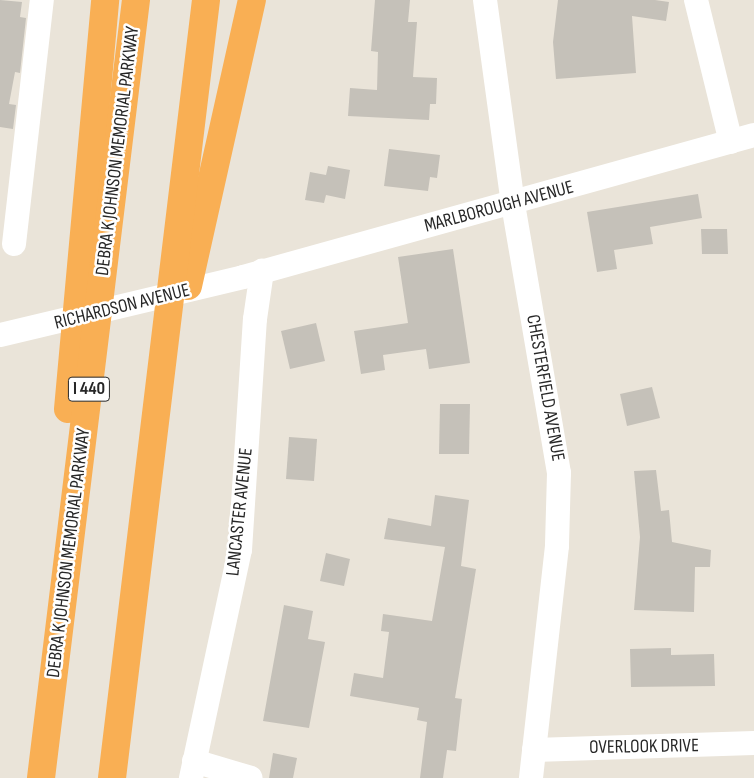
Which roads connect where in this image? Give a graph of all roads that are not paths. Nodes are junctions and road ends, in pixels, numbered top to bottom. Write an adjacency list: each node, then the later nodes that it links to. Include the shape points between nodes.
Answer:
1 (42, 0): 13 (street)
2 (97, 0): 9 (highway)
3 (105, 0): 9 (highway)
4 (136, 0): 21 (highway, DEBRA K JOHNSON MEMORIAL PARKWAY / I 440)
5 (206, 0): 16 (highway)
6 (252, 0): 16 (highway)
7 (485, 0): 12 (street, CHESTERFIELD AVENUE)
8 (696, 0): 11 (street)
9 (100, 49): 20 (highway)
10 (754, 135): 11 (street, MARLBOROUGH AVENUE)
11 (730, 142): 12 (street, MARLBOROUGH AVENUE)
12 (514, 204): 14 (street, MARLBOROUGH AVENUE); 18 (street, CHESTERFIELD AVENUE, via 559,473 556,546)
13 (14, 244)
14 (253, 274): 15 (street, RICHARDSON AVENUE); 19 (street, LANCASTER AVENUE, via 255,319 240,550)
15 (8, 334)
16 (154, 436): 22 (highway)
17 (754, 743): 18 (street, OVERLOOK DRIVE)
18 (534, 750): 24 (street, CHESTERFIELD AVENUE)
19 (193, 770): 23 (street)
20 (35, 778)
21 (41, 778)
22 (112, 778)
23 (251, 778)
24 (531, 778)

